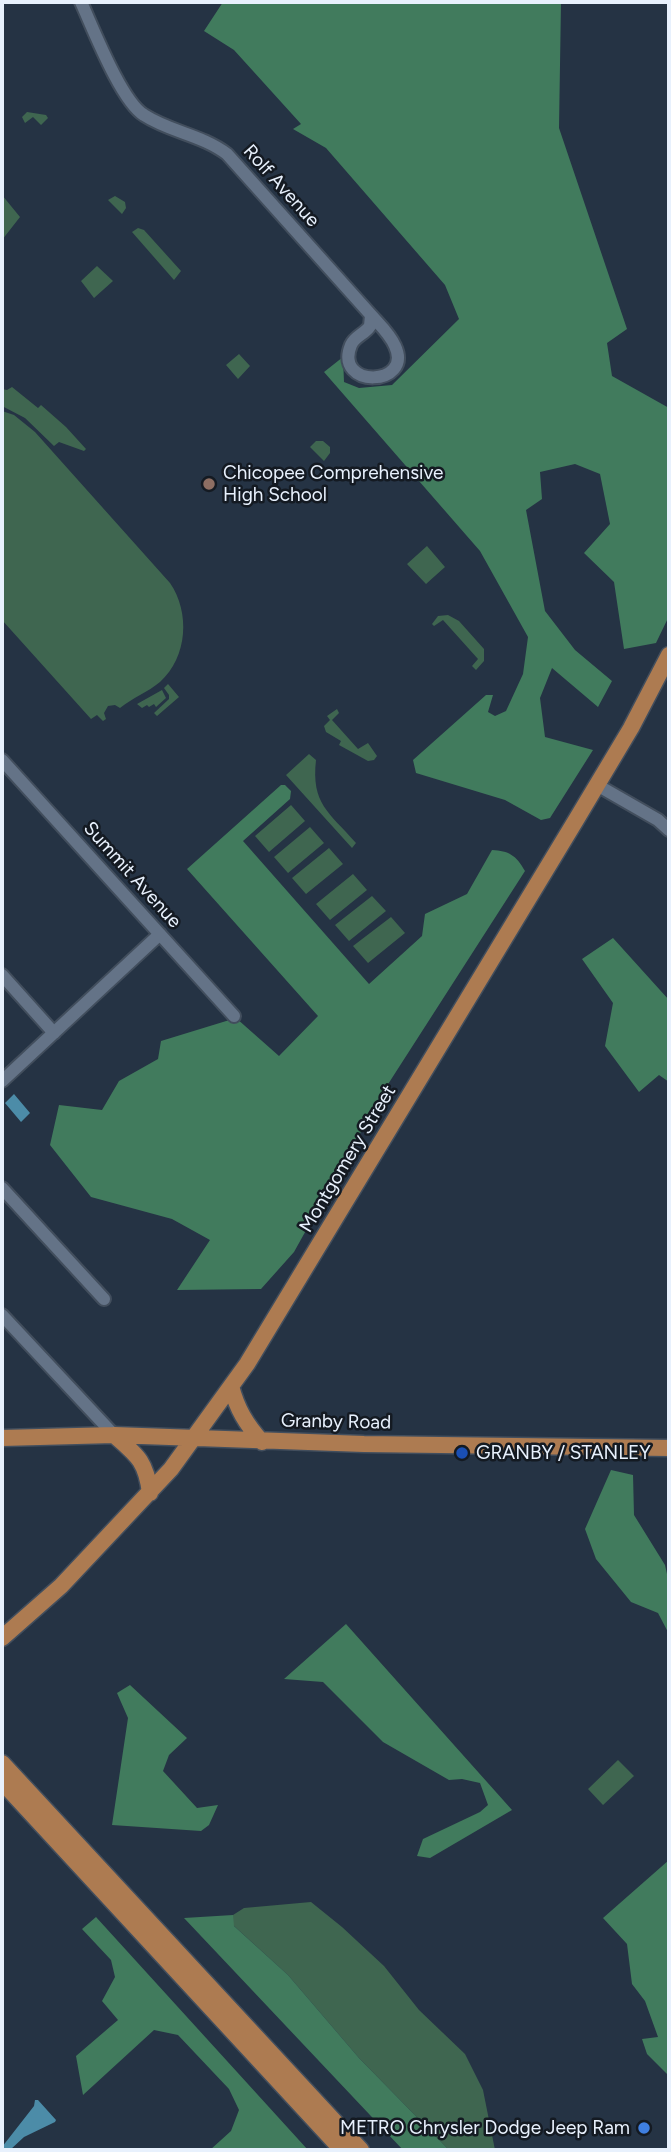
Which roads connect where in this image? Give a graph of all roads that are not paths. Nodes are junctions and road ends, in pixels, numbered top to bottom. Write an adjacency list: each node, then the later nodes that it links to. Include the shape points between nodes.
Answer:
1 (81, 2): 2 (street, Rolf Avenue, via 139,112 210,142 227,155)
2 (371, 315): 2 (street, Rolf Avenue, via 370,326 354,340 349,355 354,370 375,379 389,373 397,352)
3 (669, 655): 5 (main road, Montgomery Street)
4 (2, 760): 7 (street, Summit Avenue)
5 (597, 785): 6 (street); 15 (main road, Montgomery Street)
6 (669, 830)
7 (160, 934): 9 (street, Summit Avenue); 10 (street)
8 (2, 975): 10 (street)
9 (234, 1016)
10 (54, 1033): 11 (street)
11 (2, 1081)
12 (2, 1188): 13 (street)
13 (104, 1299)
14 (2, 1315): 16 (street)
15 (231, 1386): 18 (main road, Montgomery Street); 19 (main road, via 236,1407)
16 (114, 1435): 17 (main road, Granby Road); 18 (main road, Granby Road); 21 (main road, via 144,1464)
17 (2, 1438)
18 (193, 1440): 19 (main road, Granby Road); 21 (main road, Montgomery Street)
19 (262, 1441): 20 (main road, Granby Road)
20 (669, 1448)
21 (150, 1493): 22 (main road, Montgomery Street, via 61,1586)
22 (2, 1638)
23 (2, 1763): 26 (main road)
24 (2, 1782): 25 (main road)
25 (342, 2150)
26 (361, 2150)

